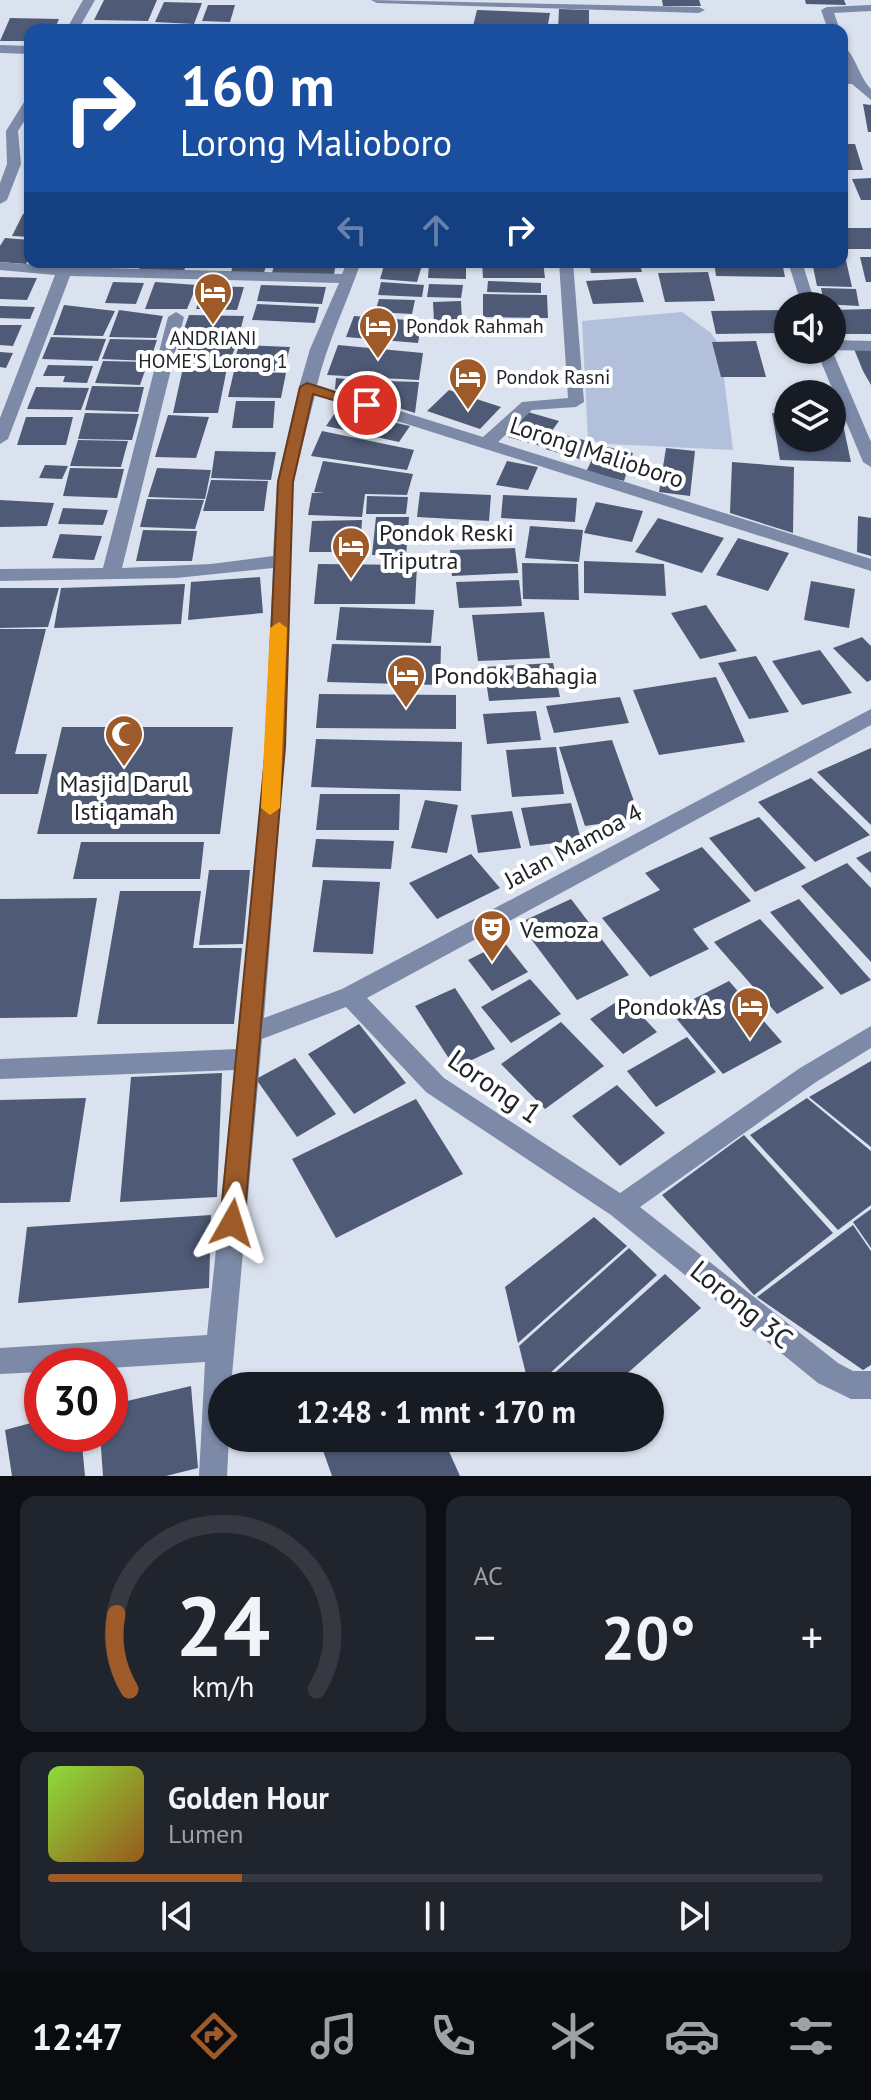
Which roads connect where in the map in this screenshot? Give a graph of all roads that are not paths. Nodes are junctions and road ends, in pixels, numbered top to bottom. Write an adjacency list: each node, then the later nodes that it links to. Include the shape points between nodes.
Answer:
1 (89, 0): 5 (street)
2 (377, 0): 4 (street)
3 (871, 8): 6 (street, via 827,10)
4 (699, 10)
5 (75, 24)
6 (832, 24)
7 (0, 49): 8 (street)
8 (24, 50)
9 (849, 80): 10 (street)
10 (871, 96)
11 (24, 110): 12 (street)
12 (6, 134): 13 (street, via 14,164)
13 (0, 200)
14 (0, 266): 15 (street)
15 (24, 268)
16 (26, 268): 20 (street)
17 (566, 268): 28 (street, via 576,402 528,405)
18 (797, 268): 21 (street)
19 (352, 270): 20 (street); 26 (street)
20 (64, 271): 27 (street)
21 (805, 292)
22 (176, 317): 32 (street)
23 (846, 345): 24 (street)
24 (871, 346)
25 (830, 364): 29 (street)
26 (307, 387): 28 (street, Lorong Malioboro); 30 (street, via 285,482)
27 (0, 439)
28 (488, 442): 31 (street, Lorong Malioboro)
29 (871, 462)
30 (281, 561): 32 (street); 37 (street, via 275,747)
31 (871, 565)
32 (111, 574): 33 (street)
33 (0, 575)
34 (871, 716): 35 (street, Jalan Mamoa 4)
35 (350, 996): 37 (street, Jalan Mamoa 4); 39 (street, Lorong 1, via 435,1085)
36 (871, 1036): 39 (street)
37 (250, 1046): 38 (street, Jalan Mamoa 4); 40 (street)
38 (0, 1069)
39 (620, 1207): 42 (street, Lorong 3C, via 828,1373 851,1385)
40 (219, 1348): 41 (street); 43 (street)
41 (0, 1361)
42 (871, 1385)
43 (213, 1476)

